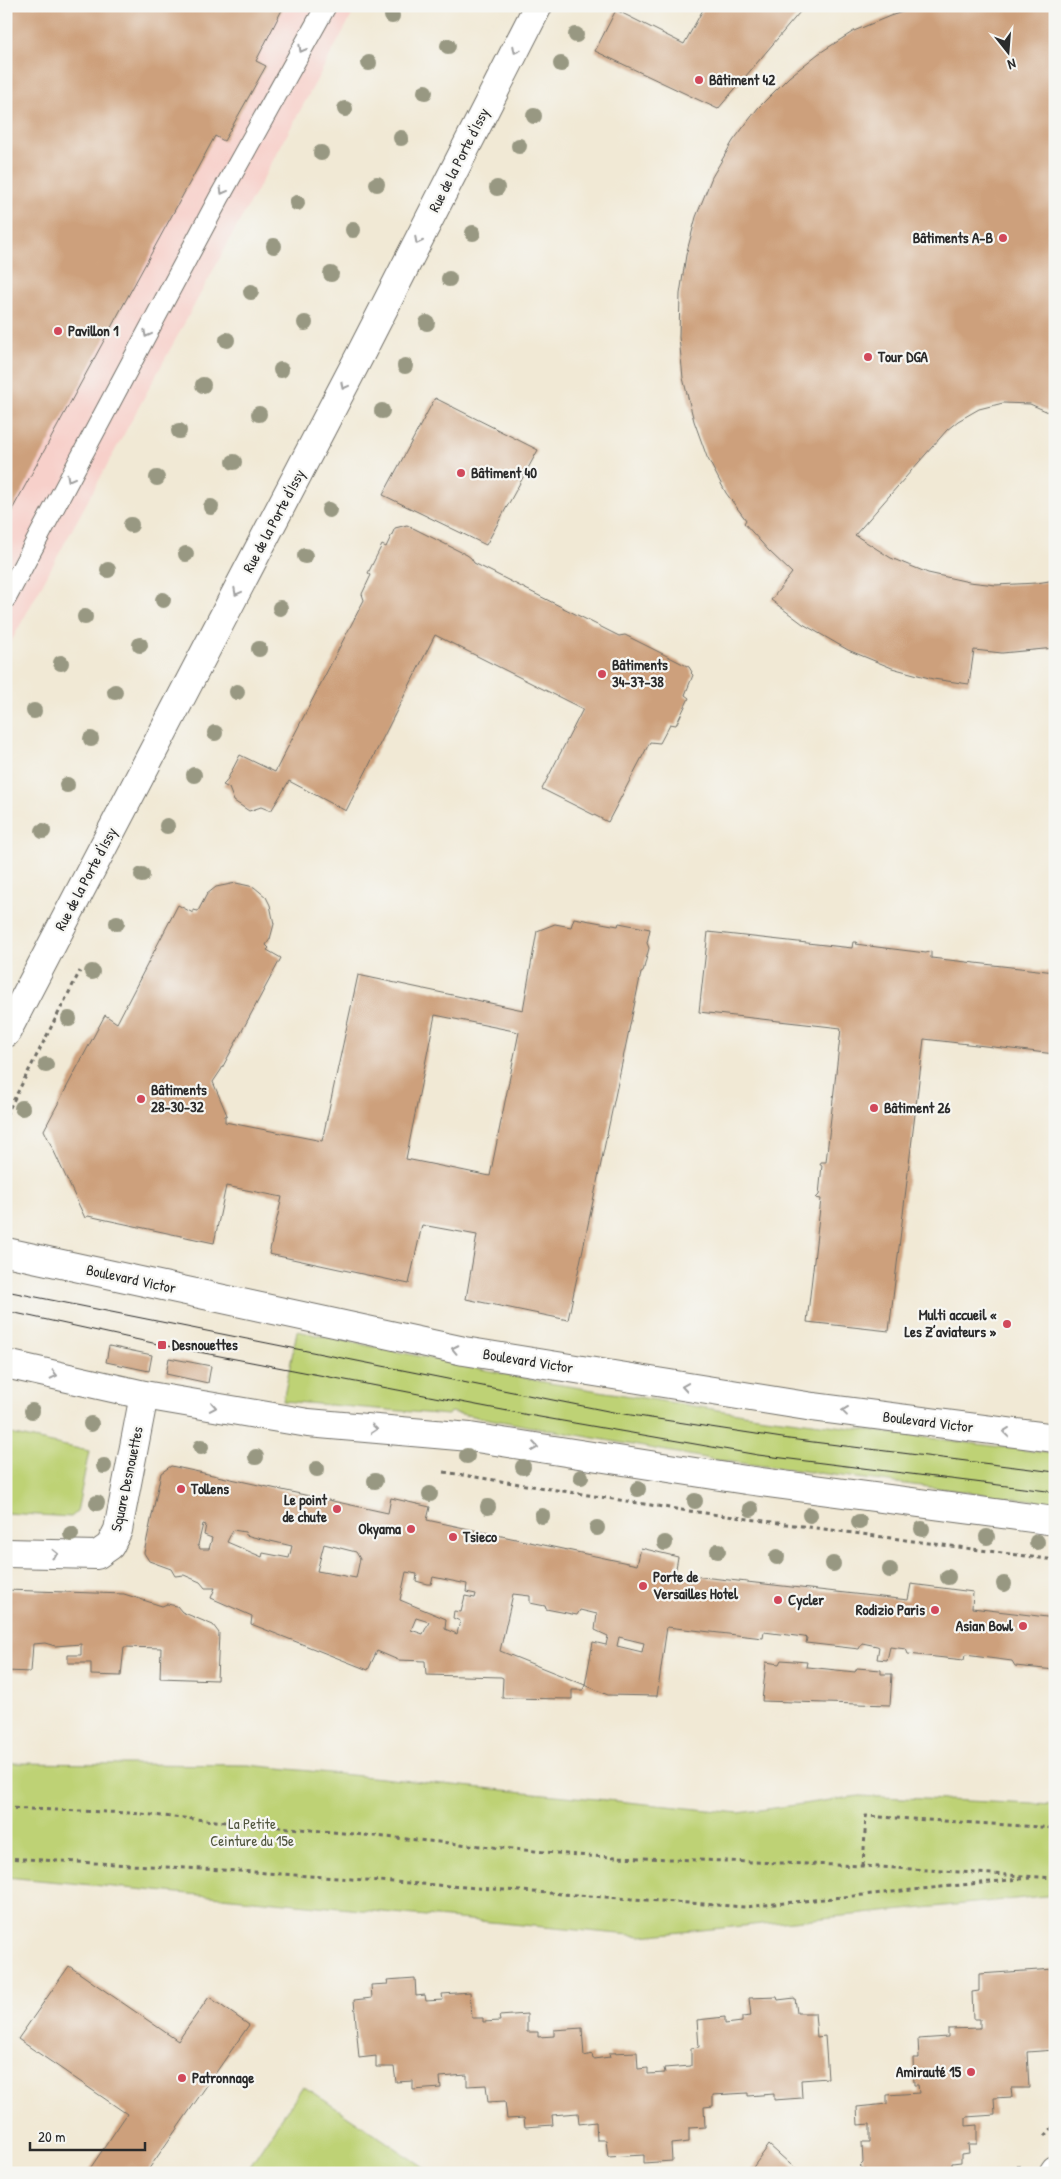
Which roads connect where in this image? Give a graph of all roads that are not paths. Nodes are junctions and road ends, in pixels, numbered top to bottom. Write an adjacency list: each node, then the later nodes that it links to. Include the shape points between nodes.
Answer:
1 (326, 6): 3 (lane, one-way to 3, via 214,207)
2 (538, 6): 4 (main road, Rue de la Porte d'Issy, one-way to 4, via 356,364)
3 (6, 598)
4 (6, 1033)
5 (6, 1252): 8 (main road, Boulevard Victor, one-way to 5, via 813,1408 464,1351)
6 (6, 1364): 7 (main road, one-way to 7)
7 (144, 1395): 9 (main road, one-way to 9, via 308,1423 470,1437 746,1480); 10 (main road, Square Desnouettes, one-way to 7, via 97,1555 110,1546 118,1530)
8 (1055, 1438)
9 (1055, 1522)
10 (6, 1553)

